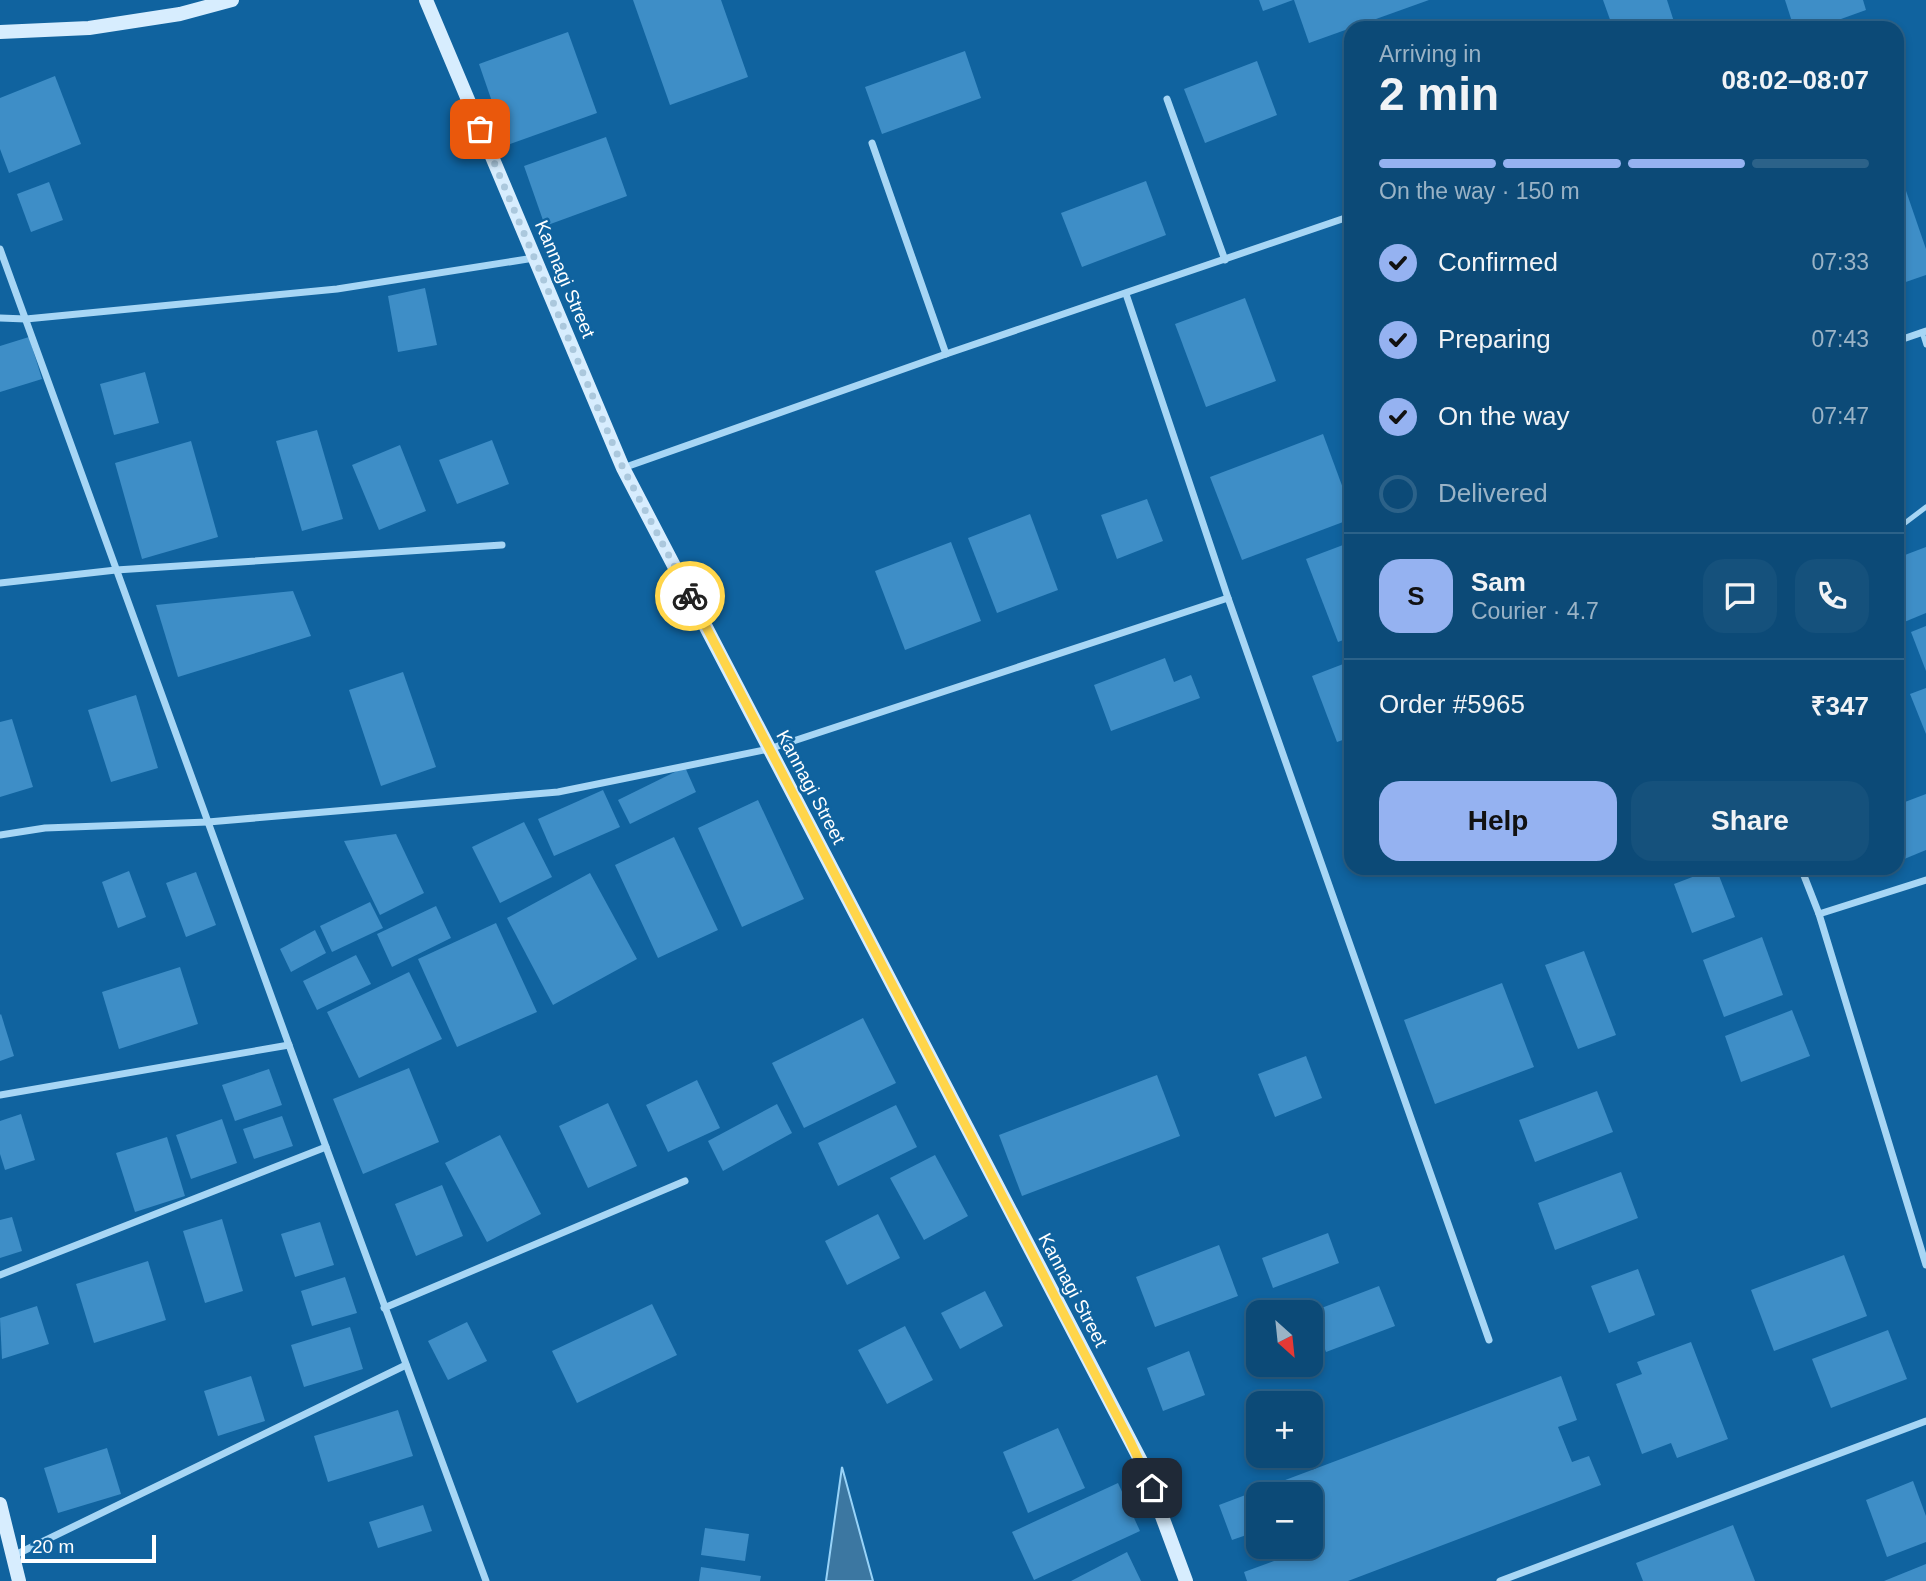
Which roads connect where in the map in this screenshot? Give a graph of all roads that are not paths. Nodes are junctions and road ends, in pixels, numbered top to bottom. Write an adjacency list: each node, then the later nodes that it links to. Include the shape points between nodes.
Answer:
1 (173, 0): 4 (street)
2 (232, 0): 4 (street)
3 (426, 0): 10 (street, Kannagi Street)
4 (180, 14): 5 (street, via 89,28)
5 (0, 32)
6 (1167, 99): 11 (street)
7 (872, 143): 18 (street)
8 (1344, 218): 11 (street)
9 (0, 249): 14 (street)
10 (535, 257): 14 (street, via 337,289); 19 (street, Kannagi Street)
11 (1225, 260): 12 (street)
12 (1126, 294): 18 (street); 25 (street)
13 (0, 318): 14 (street)
14 (26, 319): 23 (street)
15 (1924, 332): 16 (street); 17 (lane)
16 (1904, 339)
17 (1926, 345)
18 (946, 354): 19 (street)
19 (623, 468): 26 (street, Kannagi Street)
20 (1926, 507): 21 (lane)
21 (1904, 523)
22 (502, 545): 23 (street)
23 (116, 570): 24 (street); 27 (street)
24 (0, 583)
25 (1228, 598): 26 (street); 39 (street)
26 (769, 749): 27 (street, via 558,792); 46 (street, Kannagi Street, via 1143,1465)
27 (208, 822): 28 (street, via 46,828); 32 (street)
28 (0, 835)
29 (1804, 875): 31 (street)
30 (1926, 880): 31 (street)
31 (1819, 914): 36 (street)
32 (289, 1045): 33 (street); 34 (street)
33 (0, 1096)
34 (326, 1147): 37 (street); 38 (street)
35 (685, 1181): 38 (street)
36 (1926, 1265)
37 (0, 1275)
38 (384, 1308): 40 (street)
39 (1489, 1339)
40 (406, 1365): 43 (street); 45 (street)
41 (1926, 1421): 47 (street)
42 (0, 1504): 43 (street)
43 (13, 1557): 44 (street)
44 (19, 1581)
45 (486, 1581)
46 (1186, 1581)
47 (1500, 1581)

